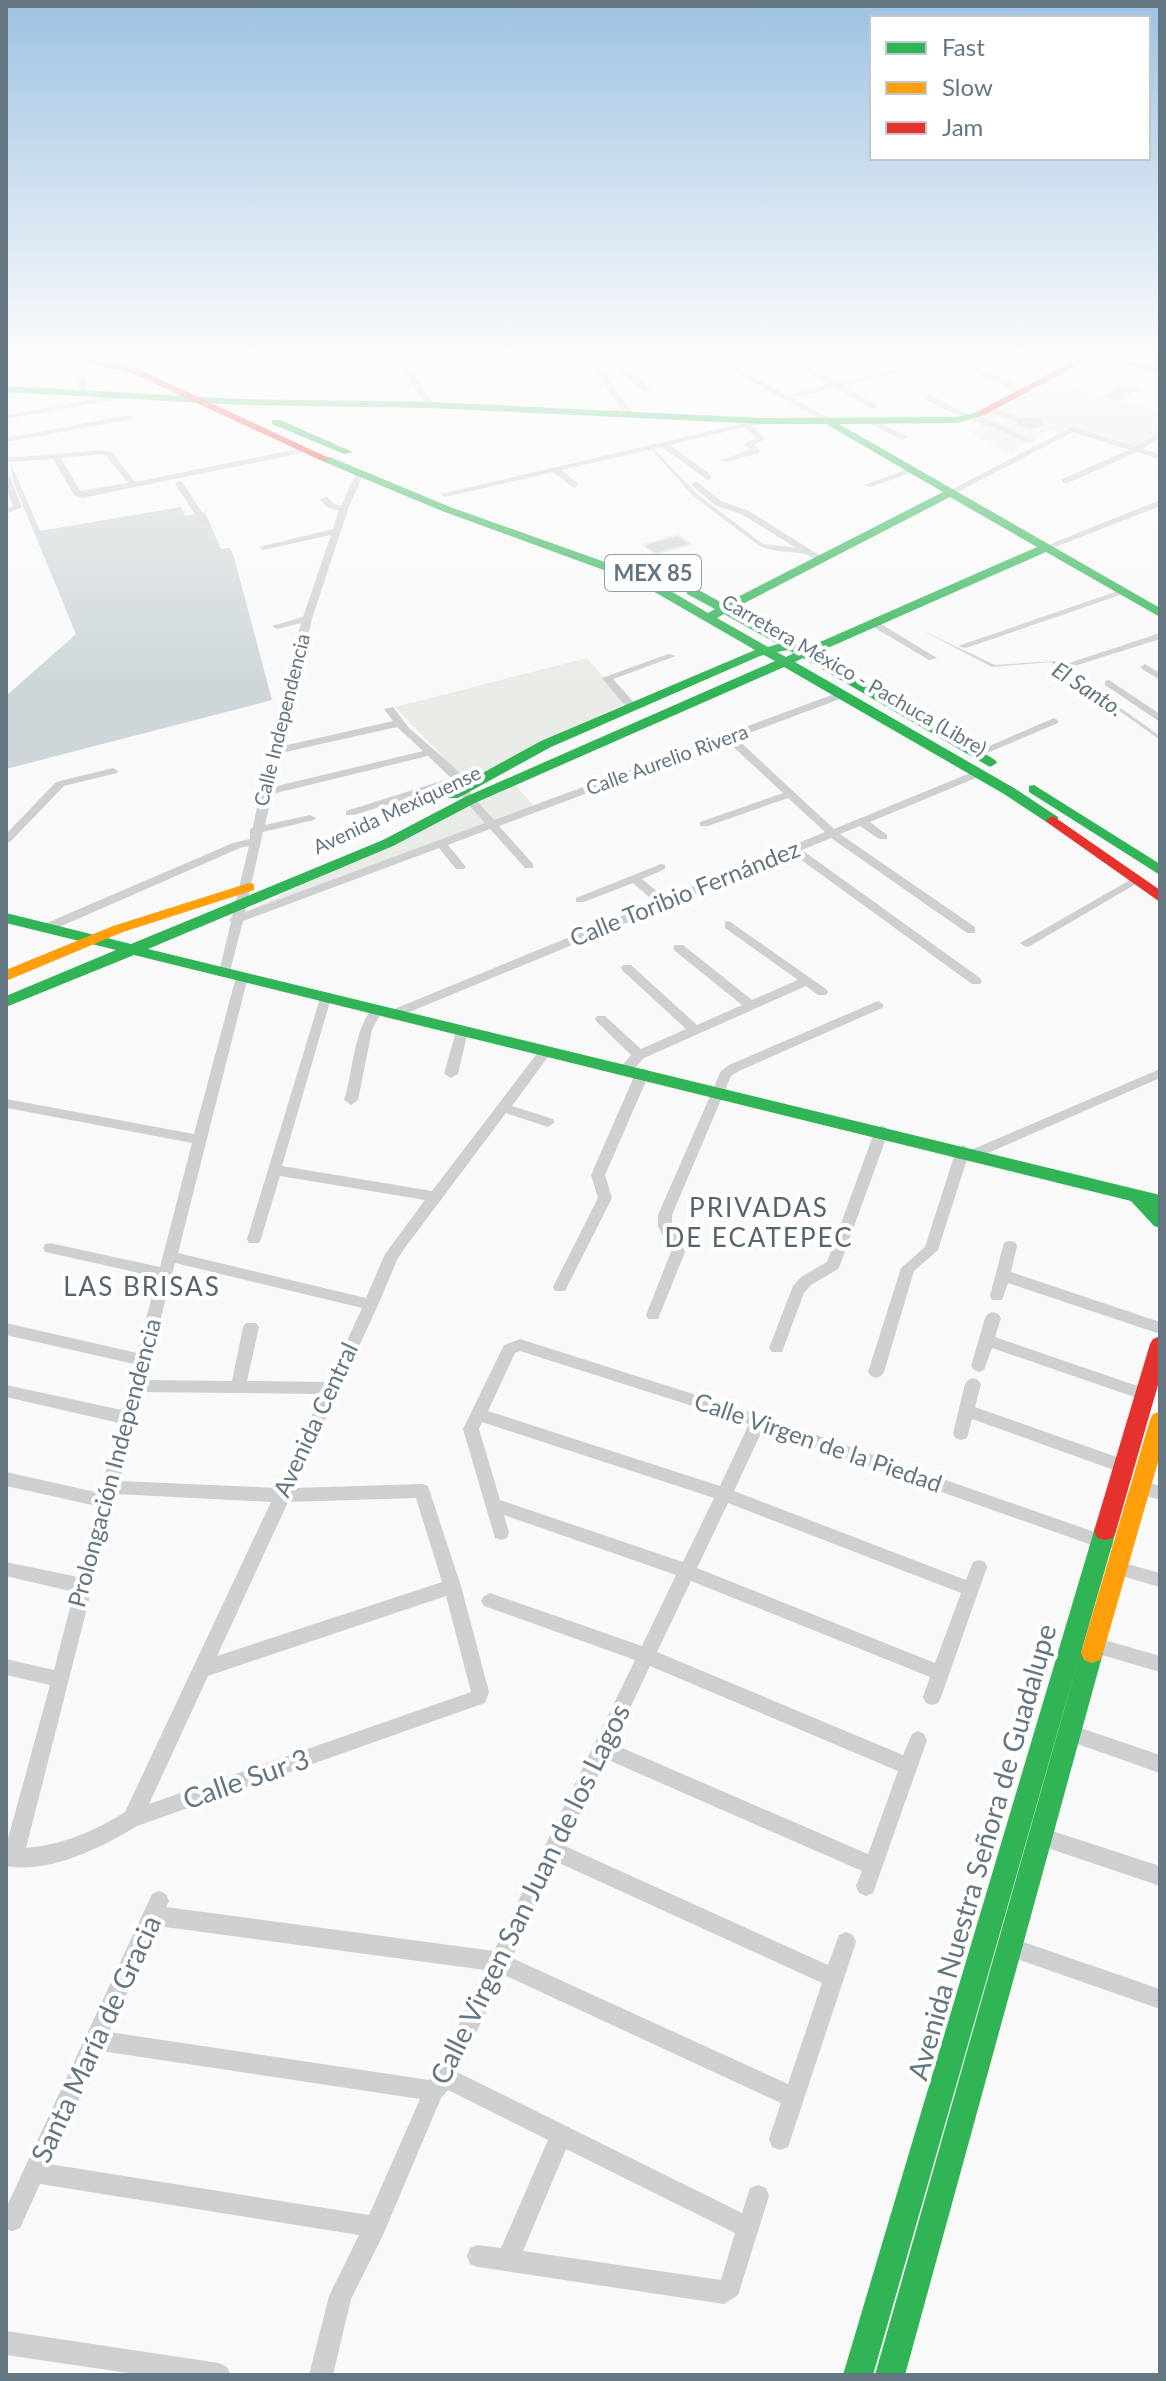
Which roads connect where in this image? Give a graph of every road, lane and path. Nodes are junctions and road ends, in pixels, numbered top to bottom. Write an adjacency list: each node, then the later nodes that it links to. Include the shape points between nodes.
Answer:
1 (62, 466): 18 (street, via 79,494)
2 (119, 466): 18 (street)
3 (229, 466): 11 (street)
4 (343, 466): 14 (main road, Carretera México - Pachuca (Libre) / MEX 85)
5 (380, 466): 24 (main road, Carretera México - Pachuca (Libre) / MEX 85)
6 (567, 466): 12 (street)
7 (693, 466): 16 (street)
8 (903, 466): 13 (main road)
9 (1001, 466): 23 (street)
10 (1099, 466): 17 (street)
11 (216, 469): 18 (street); 19 (street, via 214,477)
12 (555, 469): 21 (street); 24 (street)
13 (911, 471): 22 (street); 23 (main road)
14 (360, 473): 28 (street, Calle Independencia); 38 (main road, Carretera México - Pachuca (Libre) / MEX 85, via 643,580)
15 (6, 477): 29 (street, via 17,509)
16 (708, 477)
17 (1065, 481)
18 (133, 484)
19 (179, 484): 27 (street); 30 (street)
20 (696, 484): 34 (street, via 718,503 746,513)
21 (574, 485)
22 (868, 485)
23 (949, 493): 33 (main road); 34 (main road)
24 (445, 494): 36 (main road, Carretera México - Pachuca (Libre) / MEX 85, via 665,578)
25 (324, 499): 28 (street)
26 (1160, 503): 33 (street)
27 (70, 504)
28 (344, 509): 31 (street, Calle Independencia)
29 (6, 511)
30 (205, 523)
31 (337, 531): 32 (street); 39 (street, Calle Independencia)
32 (263, 547)
33 (1047, 547): 35 (main road); 40 (main road)
34 (822, 560): 36 (main road)
35 (1124, 592): 37 (main road); 43 (street)
36 (729, 609): 38 (main road); 45 (main road, Carretera México - Pachuca (Libre) / MEX 85)
37 (1160, 612)
38 (709, 617): 44 (main road, Carretera México - Pachuca (Libre) / MEX 85)
39 (307, 619): 41 (street); 59 (street, Calle Independencia)
40 (873, 623): 45 (main road); 47 (street)
41 (277, 626)
42 (1160, 636): 48 (street)
43 (963, 646)
44 (767, 651): 45 (main road, Avenida Mexiquense); 53 (main road, Avenida Mexiquense)
45 (794, 653): 52 (main road, Carretera México - Pachuca (Libre) / MEX 85); 61 (main road, Carretera México - Pachuca (Libre) / MEX 85); 63 (main road, Avenida Mexiquense)
46 (671, 656): 53 (street, via 607,678)
47 (932, 658)
48 (1065, 666)
49 (1145, 667): 50 (street)
50 (1160, 677)
51 (1109, 683): 55 (street)
52 (841, 695): 58 (street, Calle Aurelio Rivera); 61 (main road, Carretera México - Pachuca (Libre) / MEX 85)
53 (632, 707): 63 (main road, Avenida Mexiquense, via 546,744)
54 (389, 709): 57 (street)
55 (1160, 719)
56 (1054, 721): 61 (street, Calle Toribio Fernández)
57 (399, 723): 59 (street); 60 (street)
58 (729, 737): 65 (street); 70 (street, Calle Aurelio Rivera)
59 (274, 751): 64 (street, Calle Independencia)
60 (431, 752): 63 (street); 64 (street)
61 (977, 763): 68 (street, Calle Toribio Fernández); 80 (main road, Carretera México - Pachuca (Libre) / MEX 85); 82 (main road, Carretera México - Pachuca (Libre) / MEX 85)
62 (113, 771): 74 (street, via 60,784)
63 (464, 789): 66 (street); 70 (street); 86 (main road, Avenida Mexiquense)
64 (265, 792): 72 (street, Calle Independencia)
65 (789, 794): 69 (street); 71 (street)
66 (350, 813)
67 (310, 818): 72 (street)
68 (861, 821): 71 (street, Calle Toribio Fernández); 73 (street)
69 (704, 824)
70 (492, 825): 75 (street, Calle Aurelio Rivera); 77 (street)
71 (831, 833): 76 (street, Calle Toribio Fernández); 90 (street)
72 (255, 836): 86 (street, Calle Independencia); 89 (street)
73 (883, 837)
74 (6, 840)
75 (441, 844): 78 (street); 86 (street, Calle Aurelio Rivera)
76 (794, 849): 85 (street, Calle Toribio Fernández); 99 (street)
77 (529, 866)
78 (460, 867)
79 (661, 867): 81 (street)
80 (1160, 871)
81 (634, 878): 84 (street); 85 (street)
82 (1137, 879): 83 (main road, Carretera México - Pachuca (Libre) / MEX 85); 92 (street)
83 (1160, 897)
84 (580, 900)
85 (664, 903): 105 (street, Calle Toribio Fernández)
86 (239, 904): 91 (main road, Avenida Mexiquense, via 187,905); 94 (main road, Avenida Mexiquense); 97 (street, Calle Independencia)
87 (6, 918): 89 (main road)
88 (729, 925): 98 (street)
89 (46, 928): 91 (main road)
90 (971, 930)
91 (93, 939): 94 (main road); 96 (main road, Avenida Mexiquense)
92 (1026, 943)
93 (679, 948): 104 (street)
94 (128, 950): 97 (main road); 102 (main road, Avenida Mexiquense)
95 (627, 968): 108 (street)
96 (10, 972)
97 (233, 974): 101 (main road); 119 (street, Prolongación Independencia)
98 (807, 981): 100 (street); 104 (street)
99 (976, 981)
100 (822, 992)
101 (325, 998): 105 (main road); 121 (street)
102 (6, 1002)
103 (877, 1005): 113 (street, via 734,1068)
104 (751, 1006): 108 (street)
105 (383, 1013): 107 (main road); 114 (street, via 367,1021)
106 (601, 1019): 110 (street)
107 (462, 1031): 109 (main road); 112 (street)
108 (696, 1031): 110 (street)
109 (547, 1050): 110 (main road); 116 (street, Avenida Central)
110 (636, 1065): 113 (main road); 131 (street, via 598,1175 605,1198)
111 (1160, 1073): 120 (street)
112 (451, 1074)
113 (720, 1091): 118 (main road); 134 (street, via 665,1215 678,1252)
114 (351, 1100)
115 (7, 1103): 119 (street)
116 (504, 1108): 117 (street); 123 (street, Avenida Central)
117 (548, 1122)
118 (882, 1130): 120 (main road); 141 (street, via 838,1255 833,1265 798,1290)
119 (199, 1140): 129 (street, Prolongación Independencia)
120 (969, 1152): 122 (main road); 144 (street, via 931,1250 908,1268)
121 (274, 1170): 123 (street); 126 (street)
122 (1137, 1196): 124 (main road); 125 (main road)
123 (437, 1197): 133 (street, Avenida Central, via 390,1258)
124 (1160, 1202)
125 (1160, 1221)
126 (254, 1239)
127 (1010, 1246): 130 (street)
128 (50, 1248): 129 (street)
129 (167, 1264): 133 (street); 142 (street, Prolongación Independencia)
130 (1002, 1275): 132 (street); 137 (street)
131 (560, 1287)
132 (997, 1296)
133 (371, 1305): 148 (street, Avenida Central)
134 (653, 1315)
135 (993, 1318): 139 (street)
136 (251, 1327): 147 (street)
137 (1160, 1328)
138 (6, 1329): 142 (street)
139 (986, 1340): 143 (street); 150 (street)
140 (1160, 1344): 150 (main road, Avenida Nuestra Señora de Guadalupe)
141 (777, 1348)
142 (141, 1360): 146 (street, Prolongación Independencia)
143 (979, 1366)
144 (876, 1372)
145 (973, 1384): 151 (street)
146 (135, 1386): 147 (street); 153 (street, Prolongación Independencia)
147 (238, 1387): 148 (street)
148 (331, 1388): 163 (street, Avenida Central)
149 (6, 1391): 153 (street)
150 (1146, 1395): 157 (main road, Avenida Nuestra Señora de Guadalupe)
151 (966, 1410): 156 (street); 157 (street)
152 (478, 1414): 155 (street, Calle Virgen de la Piedad, via 513,1345); 162 (street); 164 (street, via 472,1439)
153 (127, 1418): 161 (street, Prolongación Independencia)
154 (1160, 1420): 159 (main road, Avenida Nuestra Señora de Guadalupe)
155 (759, 1421): 162 (street, Calle Virgen San Juan de los Lagos); 166 (street, Calle Virgen de la Piedad)
156 (961, 1433)
157 (1125, 1467): 166 (main road, Avenida Nuestra Señora de Guadalupe)
158 (6, 1479): 161 (street)
159 (1140, 1487): 160 (street); 167 (main road, Avenida Nuestra Señora de Guadalupe)
160 (1160, 1493)
161 (107, 1494): 163 (street); 173 (street, Prolongación Independencia)
162 (723, 1494): 171 (street, Calle Virgen San Juan de los Lagos); 175 (street)
163 (280, 1495): 174 (street, via 422,1491); 181 (street, Avenida Central)
164 (492, 1504): 165 (street); 171 (street)
165 (501, 1533)
166 (1101, 1542): 167 (street, Calle Virgen de la Piedad); 217 (main road, Avenida Nuestra Señora de Guadalupe)
167 (1121, 1549): 169 (main road, Avenida Nuestra Señora de Guadalupe)
168 (979, 1567): 175 (street)
169 (1117, 1568): 172 (street); 177 (main road, Avenida Nuestra Señora de Guadalupe)
170 (6, 1569): 173 (street)
171 (686, 1571): 178 (street, Calle Virgen San Juan de los Lagos); 182 (street)
172 (1160, 1580)
173 (83, 1586): 183 (street, Prolongación Independencia)
174 (452, 1586): 181 (street); 190 (street, Calle Sur 3, via 479,1697)
175 (970, 1589): 182 (street)
176 (490, 1601): 178 (street)
177 (1094, 1645): 179 (street); 185 (main road, Avenida Nuestra Señora de Guadalupe)
178 (644, 1655): 187 (street, Calle Virgen San Juan de los Lagos); 189 (street)
179 (1160, 1664)
180 (6, 1667): 183 (street)
181 (200, 1670): 190 (street, Avenida Central)
182 (940, 1673): 184 (street)
183 (58, 1679): 193 (street, Prolongación Independencia)
184 (932, 1697)
185 (1069, 1733): 188 (street); 191 (main road, Avenida Nuestra Señora de Guadalupe)
186 (918, 1740): 189 (street)
187 (602, 1748): 192 (street, Calle Virgen San Juan de los Lagos); 194 (street)
188 (1160, 1764)
189 (908, 1766): 194 (street)
190 (132, 1819): 193 (street, Calle Sur 3, via 111,1833 35,1858)
191 (1040, 1836): 195 (street); 198 (main road, Avenida Nuestra Señora de Guadalupe)
192 (552, 1850): 199 (street, Calle Virgen San Juan de los Lagos); 200 (street)
193 (10, 1857)
194 (873, 1866): 196 (street)
195 (1160, 1876)
196 (866, 1886)
197 (846, 1942): 200 (street)
198 (1009, 1947): 201 (street); 218 (main road, Avenida Nuestra Señora de Guadalupe)
199 (498, 1962): 202 (street, Santa María de Gracia, via 156,1908); 203 (street, Calle Virgen San Juan de los Lagos); 204 (street)
200 (833, 1978): 204 (street)
201 (1160, 1999)
202 (95, 2040): 203 (street); 207 (street, Santa María de Gracia)
203 (439, 2084): 205 (street); 210 (street, Calle Virgen San Juan de los Lagos)
204 (794, 2098): 206 (street)
205 (561, 2136): 211 (street); 213 (street)
206 (780, 2139)
207 (34, 2172): 209 (street, Santa María de Gracia); 210 (street)
208 (758, 2196): 211 (street)
209 (12, 2220)
210 (375, 2227): 216 (street, Calle Virgen San Juan de los Lagos, via 340,2296)
211 (747, 2227): 213 (street, via 724,2293)
212 (478, 2256): 213 (street)
213 (508, 2259)
214 (6, 2343): 215 (street)
215 (219, 2375)
216 (321, 2375)
217 (858, 2375)
218 (890, 2375)

